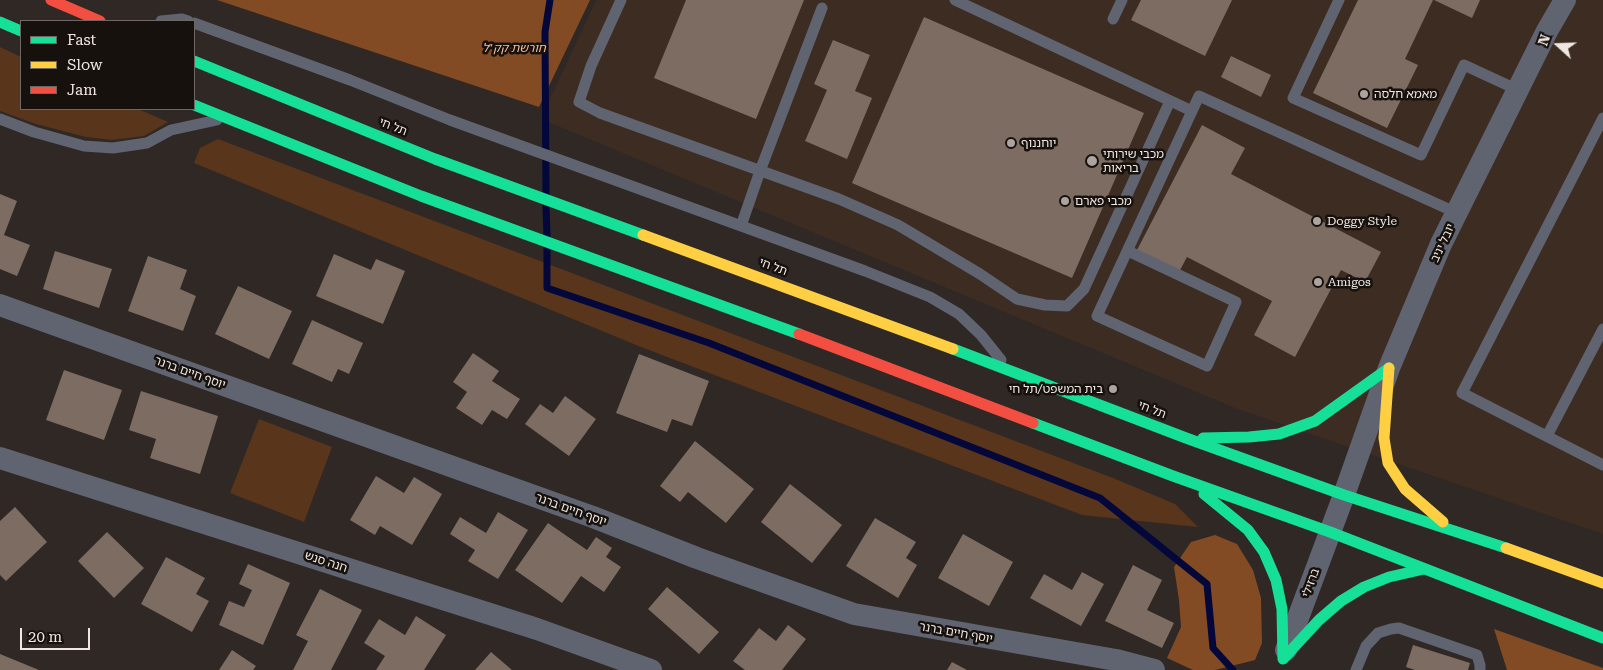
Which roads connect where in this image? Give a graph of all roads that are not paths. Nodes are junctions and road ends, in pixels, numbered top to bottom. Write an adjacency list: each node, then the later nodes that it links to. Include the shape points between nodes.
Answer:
1 (51, 0): 9 (highway)
2 (621, 0): 23 (lane, via 591,66 579,102 600,113)
3 (956, 0): 17 (lane)
4 (1122, 0): 8 (lane)
5 (1339, 0): 16 (lane, via 1293,98 1421,155 1464,66)
6 (1565, 0): 16 (street, יובל יניב)
7 (822, 8): 23 (lane)
8 (1113, 19)
9 (98, 20)
10 (172, 20): 11 (lane)
11 (185, 20)
12 (0, 22): 14 (highway)
13 (195, 23): 25 (lane)
14 (20, 31)
15 (195, 62): 30 (highway, תל חי, via 435,159)
16 (1518, 90): 24 (street, יובל יניב)
17 (1170, 101): 19 (lane); 23 (lane, via 1084,289 1067,306 1017,299 898,225 839,199)
18 (195, 105): 21 (highway)
19 (1192, 112): 24 (lane, via 1199,96); 26 (lane)
20 (1603, 118): 31 (lane, via 1462,393)
21 (227, 119): 22 (lane, via 171,130 147,143 113,148 84,146); 35 (highway, via 421,196)
22 (0, 120)
23 (760, 171): 25 (lane)
24 (1457, 213): 29 (street, יובל יניב)
25 (742, 226): 30 (lane, via 930,297 959,314)
26 (1128, 251): 26 (lane, via 1097,316 1207,366 1236,302)
27 (0, 305): 44 (street, יוסף חיים ברנר, via 854,614 1116,660)
28 (1603, 329): 31 (lane)
29 (1389, 368): 32 (highway, via 1315,422 1279,434); 36 (street, יובל יניב); 37 (highway, via 1384,438 1388,464 1405,489)
30 (1010, 371): 32 (highway, תל חי)
31 (1547, 436): 34 (lane)
32 (1186, 438): 36 (highway, תל חי)
33 (0, 458): 43 (street, חנה סנש, via 538,629)
34 (1603, 465)
35 (1189, 482): 38 (highway); 42 (highway, via 1248,530 1264,552 1276,580 1282,609)
36 (1344, 495): 37 (highway, תל חי); 38 (street, ברזילי)
37 (1454, 531): 40 (highway, תל חי)
38 (1330, 532): 39 (highway); 42 (street, ברזילי)
39 (1424, 569): 41 (highway); 42 (highway, via 1389,577 1340,601)
40 (1603, 583)
41 (1603, 638)
42 (1281, 664)
43 (651, 670)
44 (1154, 670)
45 (1356, 670): 46 (lane, via 1366,646 1378,633 1391,628 1476,655)
46 (1480, 670)

